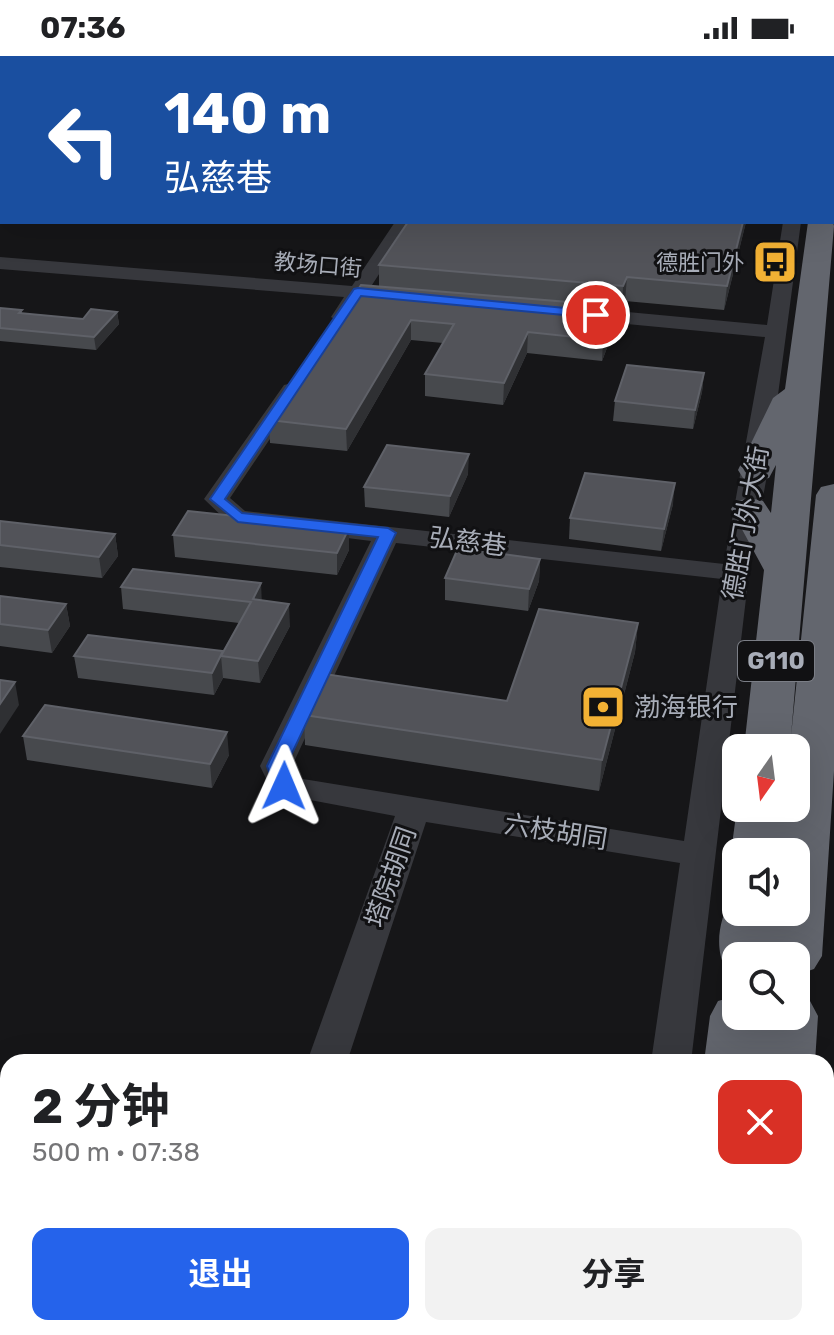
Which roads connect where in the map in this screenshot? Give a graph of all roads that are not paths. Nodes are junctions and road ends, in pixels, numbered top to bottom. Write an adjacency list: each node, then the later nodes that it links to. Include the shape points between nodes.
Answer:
1 (403, 224): 4 (street)
2 (811, 226): 8 (street, 德胜门外大街); 10 (highway, 德胜门外大街 / G110)
3 (0, 263): 4 (street, 教场口街)
4 (358, 292): 5 (street, 教场口街); 7 (street)
5 (389, 295)
6 (559, 311): 8 (street)
7 (332, 331)
8 (775, 332): 11 (street, 德胜门外大街)
9 (305, 370): 14 (street, 弘慈巷, via 217,499 238,518)
10 (803, 371): 11 (highway); 16 (highway, 德胜门外大街 / G110)
11 (756, 470): 13 (street, 德胜门外大街)
12 (834, 495): 20 (highway, G110)
13 (750, 509): 15 (street, 德胜门外大街); 16 (highway)
14 (388, 533): 15 (street, 弘慈巷); 18 (street, 塔院胡同, via 276,766 284,786)
15 (736, 573): 19 (street, 德胜门外大街)
16 (786, 573): 17 (highway, 德胜门外大街 / G110)
17 (769, 734)
18 (414, 809): 19 (street, 六枝胡同); 23 (street, 塔院胡同)
19 (699, 855): 24 (street, 德胜门外大街)
20 (796, 942)
21 (736, 1030): 25 (highway)
22 (789, 1030): 26 (highway)
23 (330, 1054)
24 (672, 1054)
25 (734, 1054)
26 (787, 1054)

